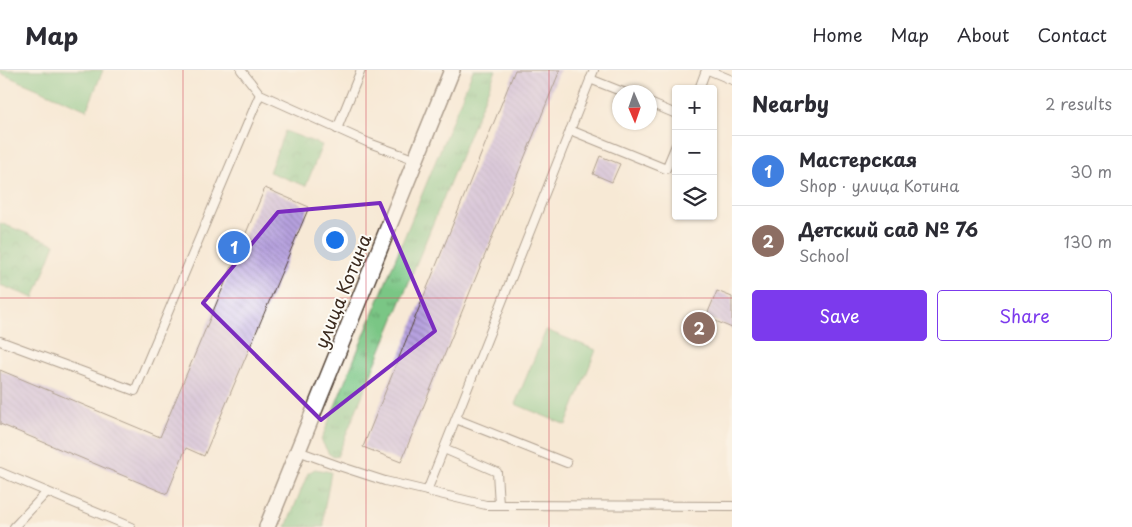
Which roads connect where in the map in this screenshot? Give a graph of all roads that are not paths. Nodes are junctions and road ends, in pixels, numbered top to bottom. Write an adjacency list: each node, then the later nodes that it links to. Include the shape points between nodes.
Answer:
1 (241, 70): 10 (lane)
2 (361, 70): 13 (lane)
3 (452, 70): 16 (street, улица Котина)
4 (594, 70): 6 (lane)
5 (707, 70): 7 (lane); 8 (lane)
6 (590, 79): 9 (lane); 14 (lane)
7 (732, 80)
8 (701, 85)
9 (612, 88)
10 (260, 94): 13 (lane); 17 (lane, via 135,391)
11 (657, 106): 12 (lane)
12 (672, 112)
13 (337, 129): 16 (lane)
14 (570, 130): 15 (lane, via 666,169); 18 (lane)
15 (672, 155)
16 (416, 160): 20 (street, улица Котина)
17 (0, 341)
18 (456, 419): 19 (lane); 21 (lane)
19 (444, 450): 23 (lane); 25 (lane, via 497,472)
20 (298, 451): 23 (lane, via 385,481); 29 (street, улица Котина)
21 (567, 463)
22 (0, 472): 24 (lane)
23 (427, 491): 25 (lane)
24 (47, 492): 27 (lane); 28 (lane)
25 (499, 505): 26 (lane)
26 (732, 506)
27 (14, 527)
28 (131, 527)
29 (267, 527)

